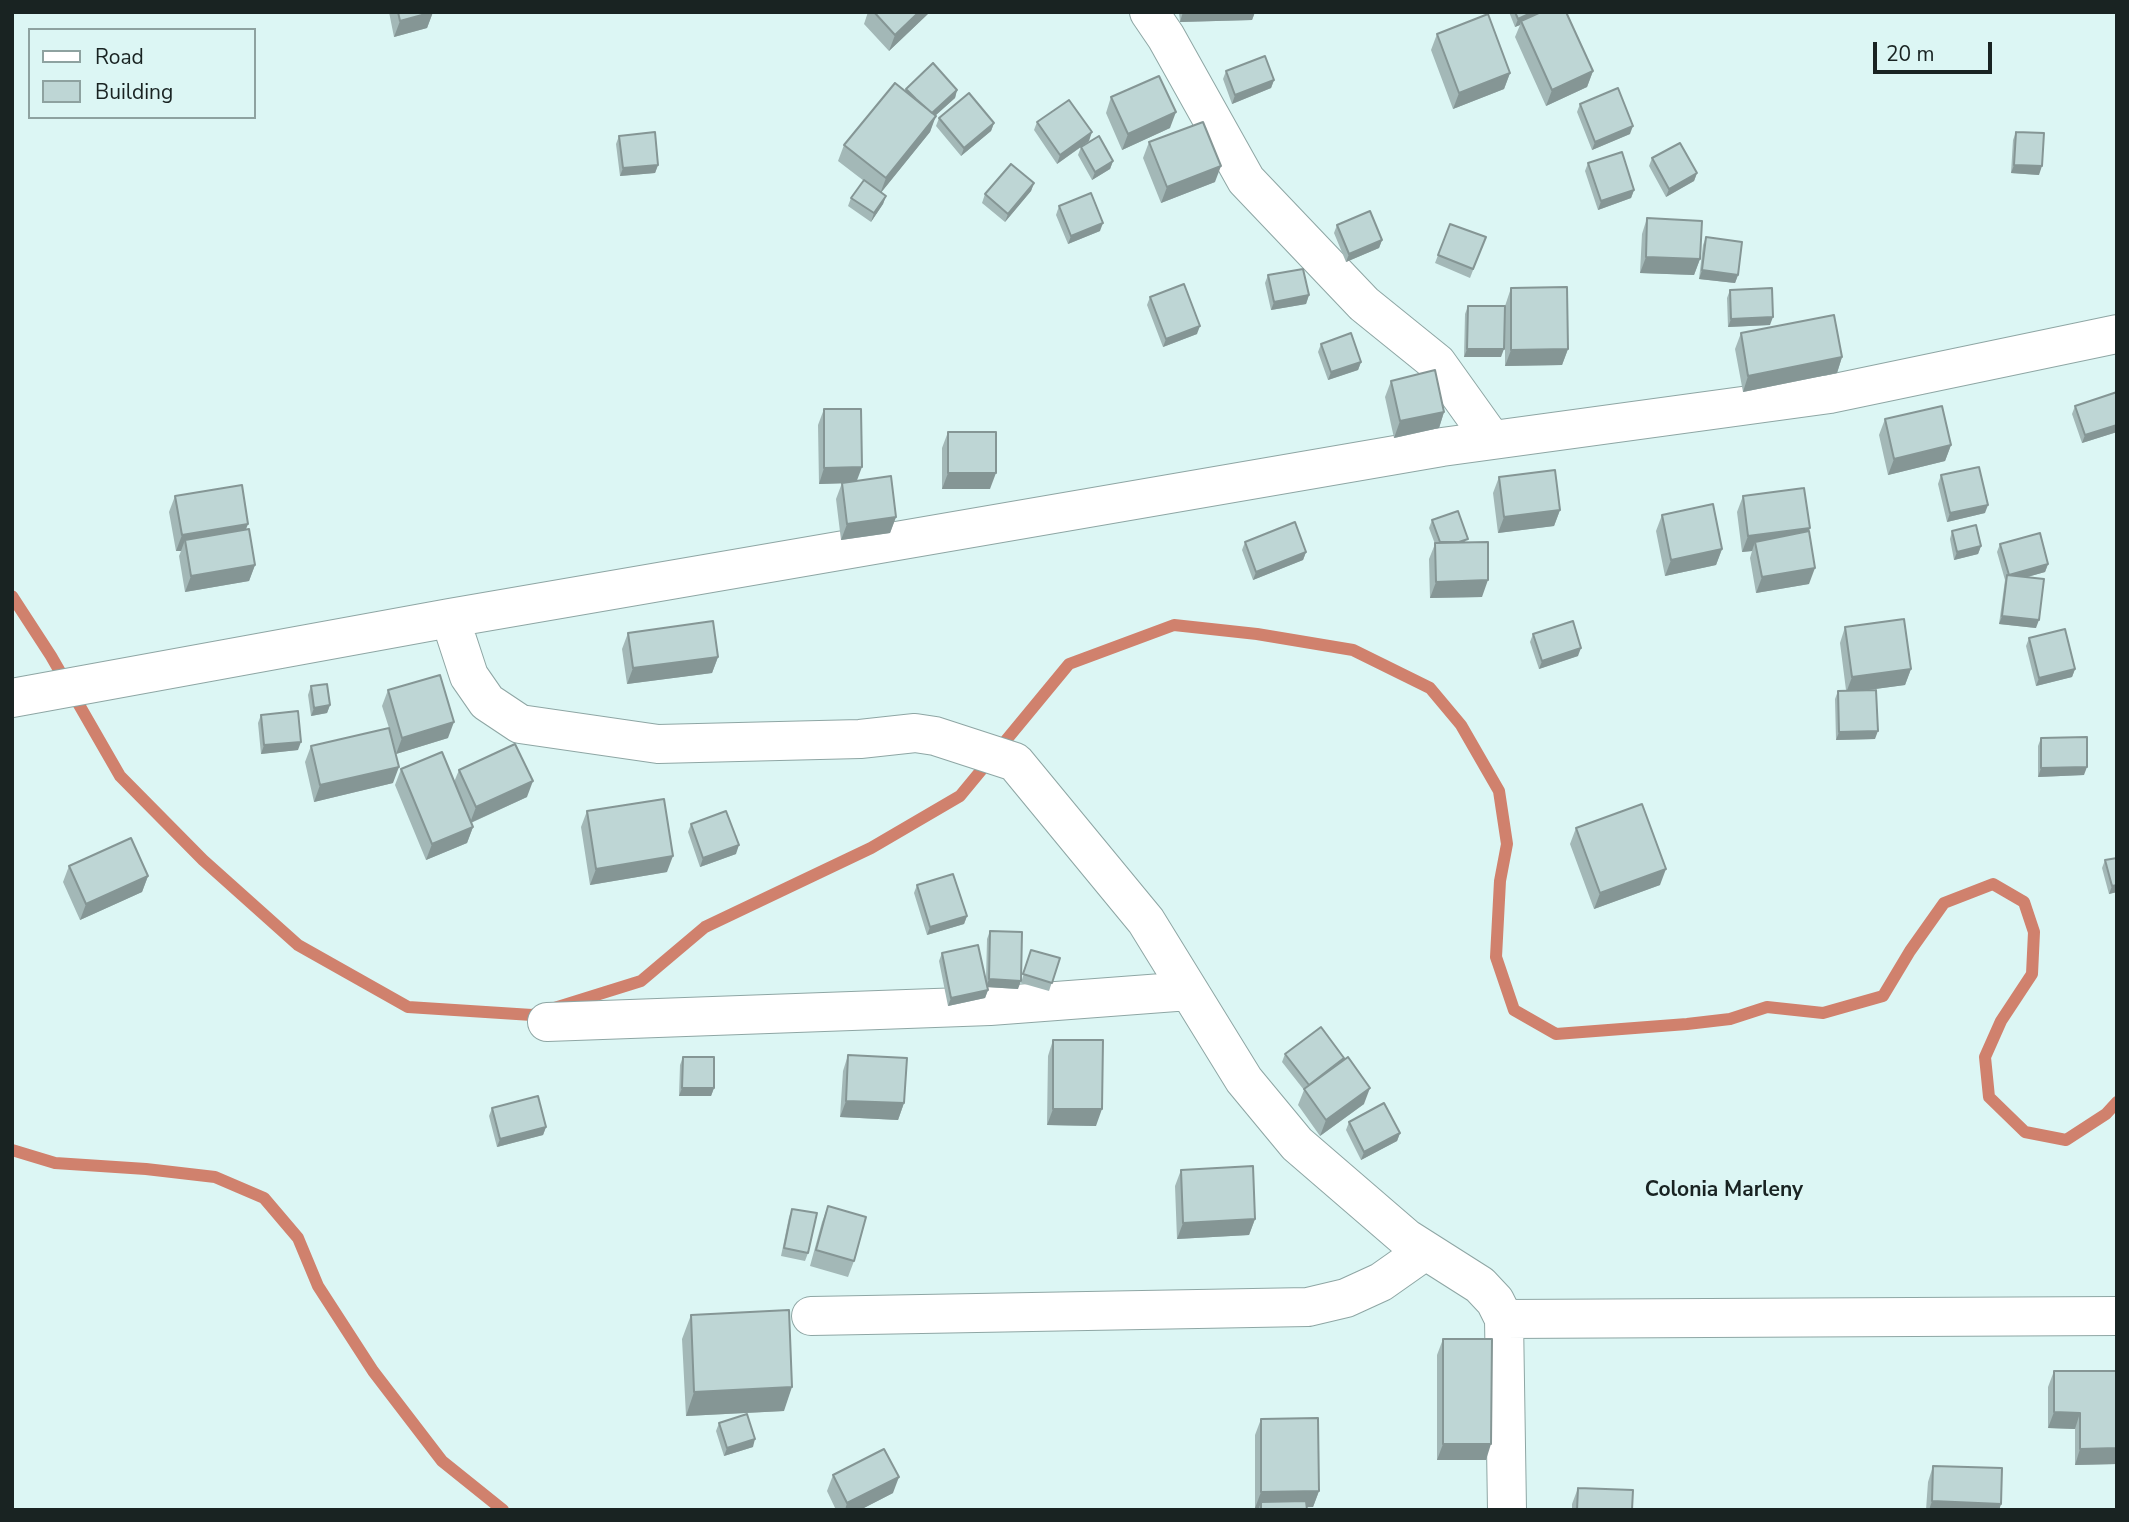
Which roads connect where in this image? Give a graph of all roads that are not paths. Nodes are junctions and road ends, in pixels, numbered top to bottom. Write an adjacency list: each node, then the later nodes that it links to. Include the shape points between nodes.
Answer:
1 (1149, 12): 3 (street, via 1246,180 1364,304 1437,363)
2 (2117, 334): 3 (street, via 1830,394)
3 (1492, 440): 4 (street)
4 (450, 618): 5 (street); 6 (street, via 469,676 487,702 520,724 658,744 860,739 915,733 1015,762 1146,921)
5 (29, 696)
6 (1189, 991): 7 (street, via 990,1006); 8 (street, via 1244,1080 1297,1144)
7 (547, 1022)
8 (1425, 1251): 9 (street, via 1381,1283 1308,1307); 11 (street, via 1480,1285)
9 (811, 1316)
10 (2117, 1316): 11 (street)
11 (1504, 1319): 12 (street)
12 (1507, 1510)

